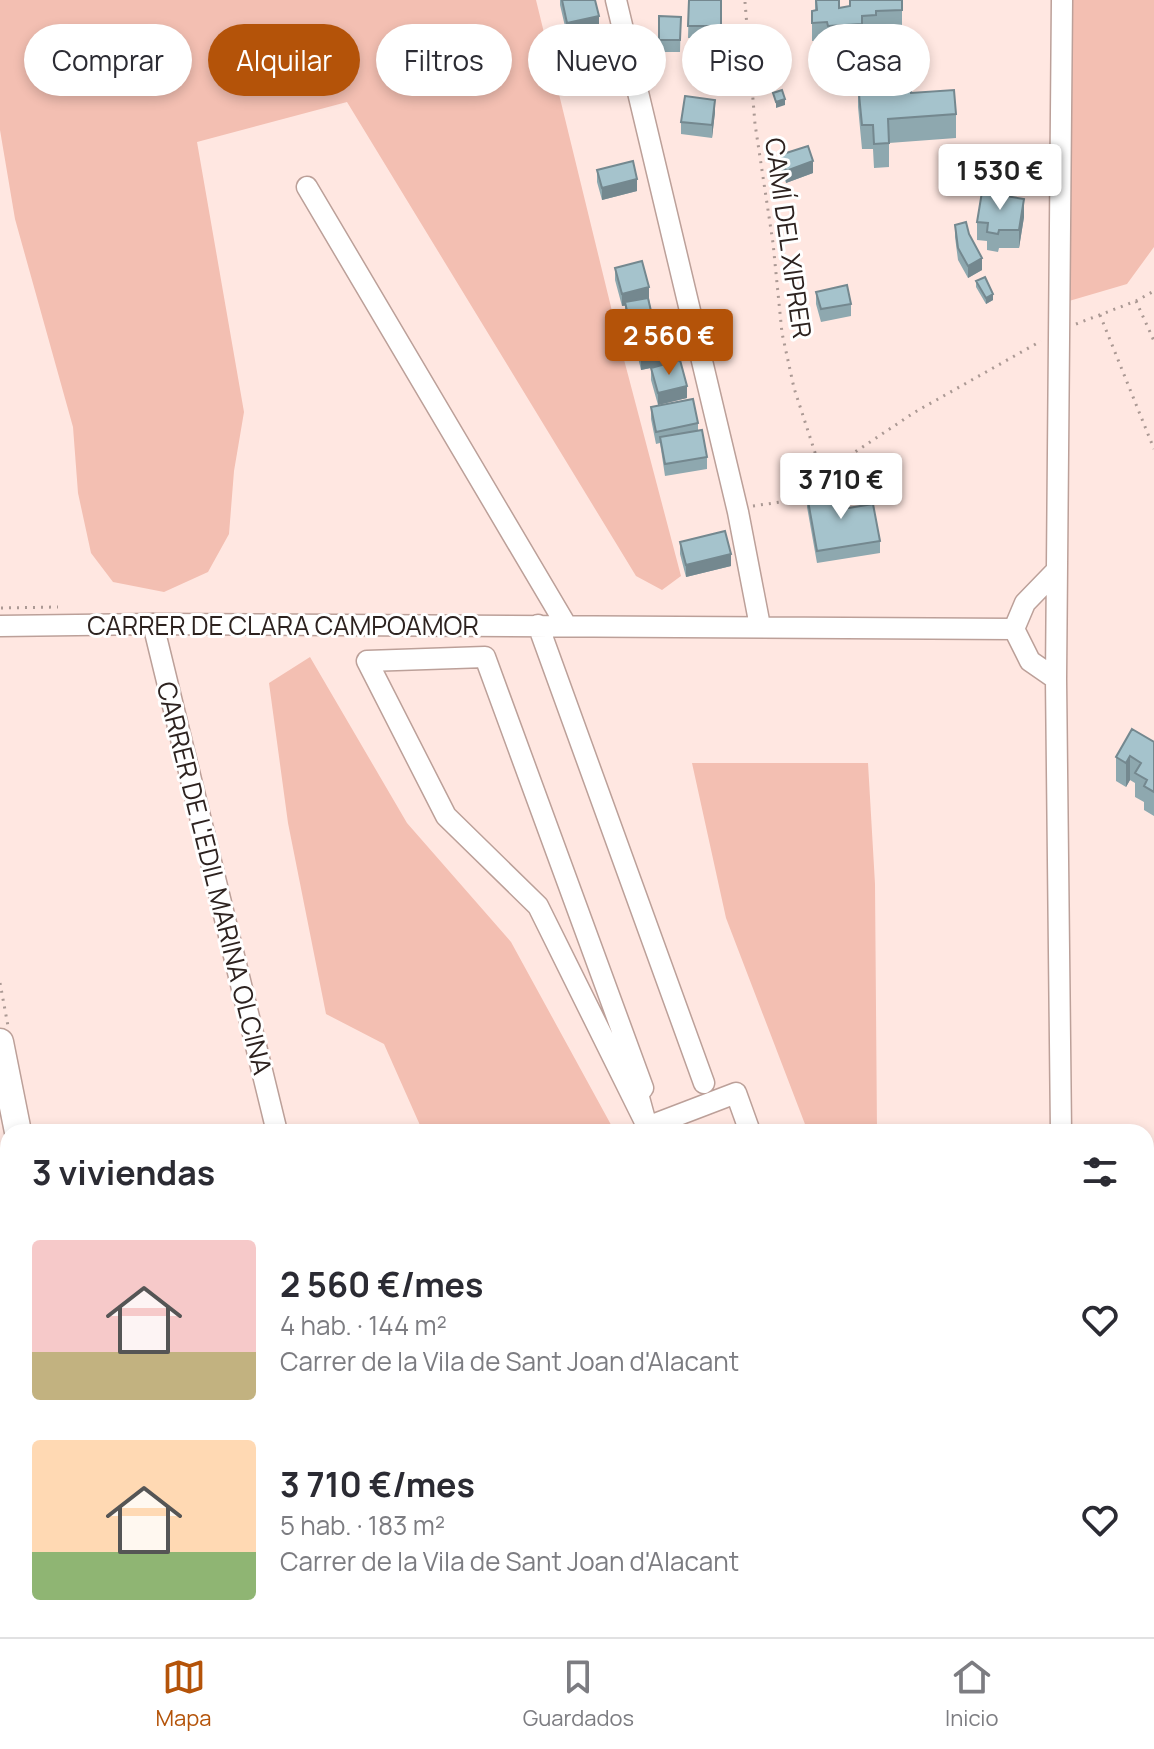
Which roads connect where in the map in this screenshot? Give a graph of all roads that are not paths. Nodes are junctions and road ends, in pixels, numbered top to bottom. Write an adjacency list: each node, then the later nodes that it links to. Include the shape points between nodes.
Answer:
1 (616, 0): 9 (street, via 738,512)
2 (1062, 0): 4 (street)
3 (307, 187): 7 (street)
4 (1056, 571): 10 (street, via 1025,603); 11 (street)
5 (153, 624): 6 (street, CARRER DE CLARA CAMPOAMOR); 8 (street, CARRER DE CLARA CAMPOAMOR); 15 (street, CARRER DE L'EDIL MARINA OLCINA)
6 (538, 625): 7 (street, CARRER DE CLARA CAMPOAMOR); 13 (street)
7 (566, 625): 9 (street, CARRER DE CLARA CAMPOAMOR)
8 (0, 626)
9 (760, 626): 10 (street, CARRER DE CLARA CAMPOAMOR)
10 (1014, 629): 11 (street, via 1030,661)
11 (1056, 679): 20 (street)
12 (0, 1042): 14 (main road)
13 (704, 1083)
14 (16, 1124)
15 (275, 1124)
16 (646, 1124): 17 (street, via 538,906 446,816 367,661 485,657 643,1088 638,1094)
17 (646, 1124)
18 (655, 1124): 19 (street, via 736,1093)
19 (747, 1124)
20 (1061, 1124)

